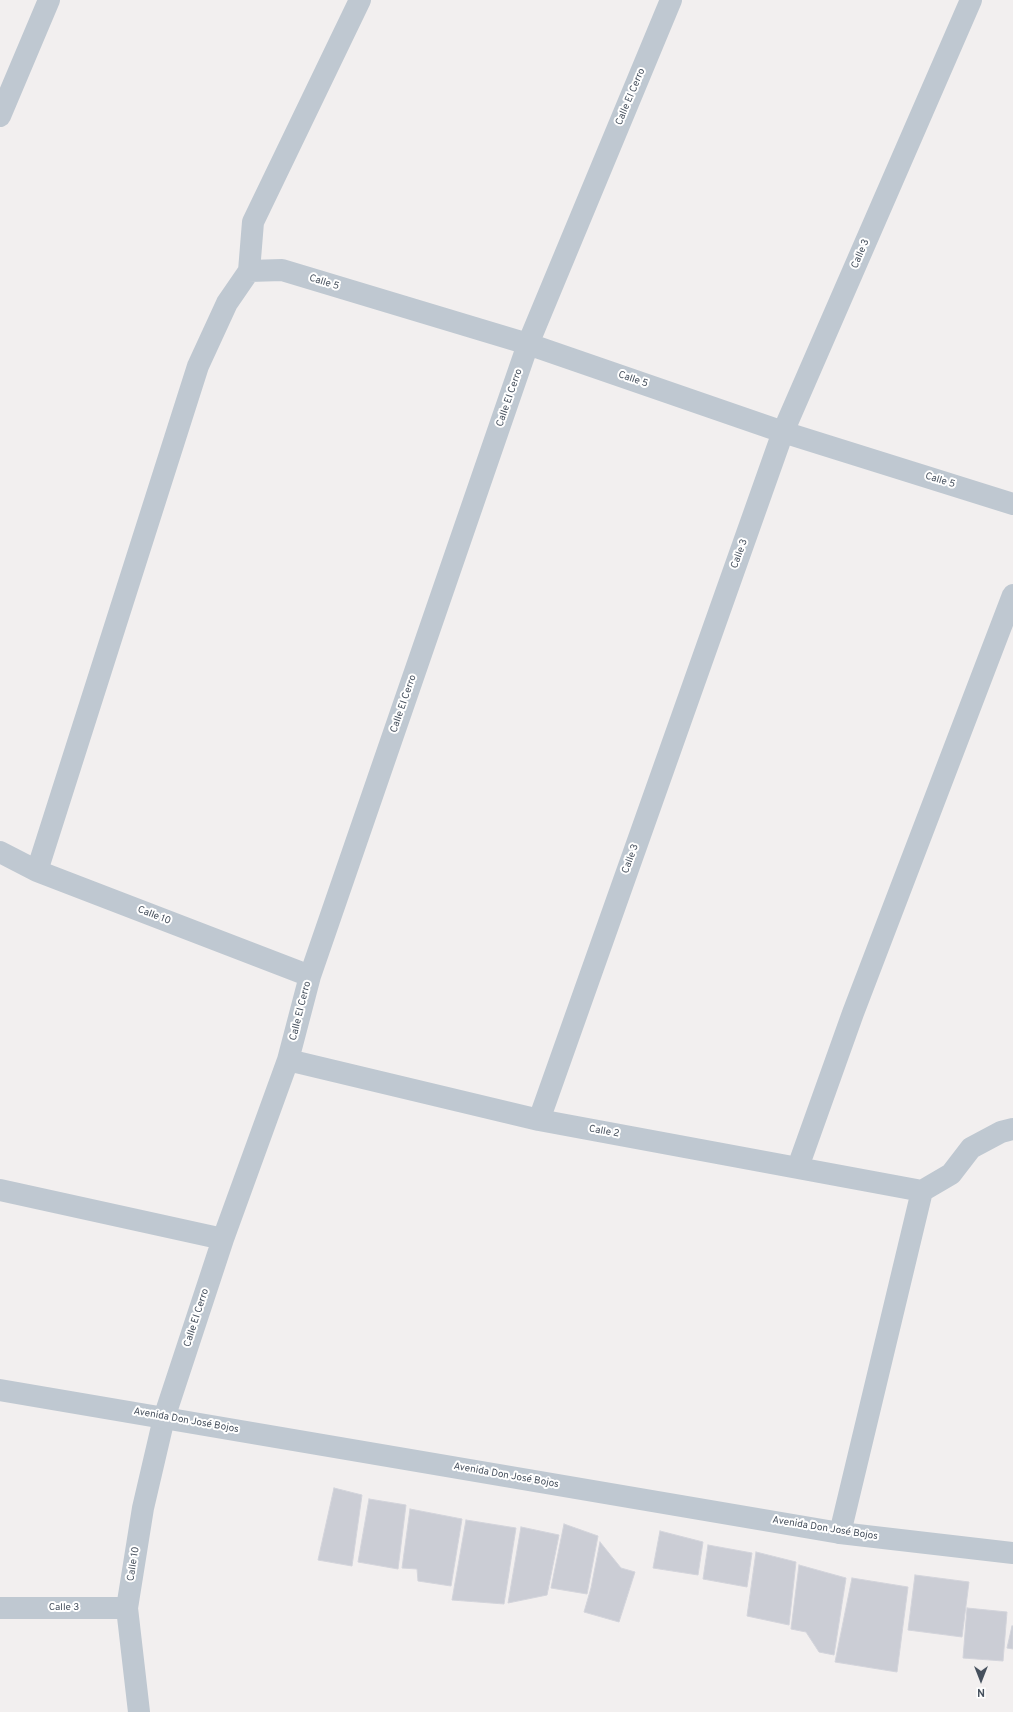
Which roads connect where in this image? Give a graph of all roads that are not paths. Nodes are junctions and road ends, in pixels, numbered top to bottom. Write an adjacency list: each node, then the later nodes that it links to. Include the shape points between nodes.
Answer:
1 (49, 0): 5 (street)
2 (360, 0): 6 (street, via 253,222)
3 (671, 0): 7 (street, Calle El Cerro)
4 (971, 0): 8 (street, Calle 3)
5 (0, 116)
6 (249, 271): 7 (street, Calle 5, via 282,270); 12 (street, via 227,303 198,366)
7 (528, 344): 8 (street, Calle 5); 13 (street, Calle El Cerro)
8 (783, 432): 9 (street, Calle 5); 15 (street, Calle 3)
9 (1013, 504)
10 (1013, 595): 17 (street, via 852,1013)
11 (0, 852): 12 (street, Calle 10)
12 (37, 871): 13 (street, Calle 10)
13 (310, 976): 14 (street, Calle El Cerro)
14 (288, 1060): 15 (street, Calle 2); 20 (street, Calle El Cerro)
15 (539, 1120): 17 (street, Calle 2)
16 (1013, 1129): 19 (street, via 1001,1132 971,1148 951,1174)
17 (798, 1167): 19 (street, Calle 2)
18 (0, 1190): 20 (street)
19 (922, 1191): 23 (street)
20 (223, 1239): 22 (street, Calle El Cerro)
21 (0, 1390): 22 (street, Avenida Don José Bojos)
22 (164, 1418): 23 (street, Avenida Don José Bojos); 26 (street, Calle 10, via 143,1508)
23 (840, 1533): 24 (street, Avenida Don José Bojos)
24 (1013, 1554)
25 (0, 1608): 26 (street, Calle 3)
26 (127, 1608): 27 (street, Calle 10)
27 (139, 1712)

